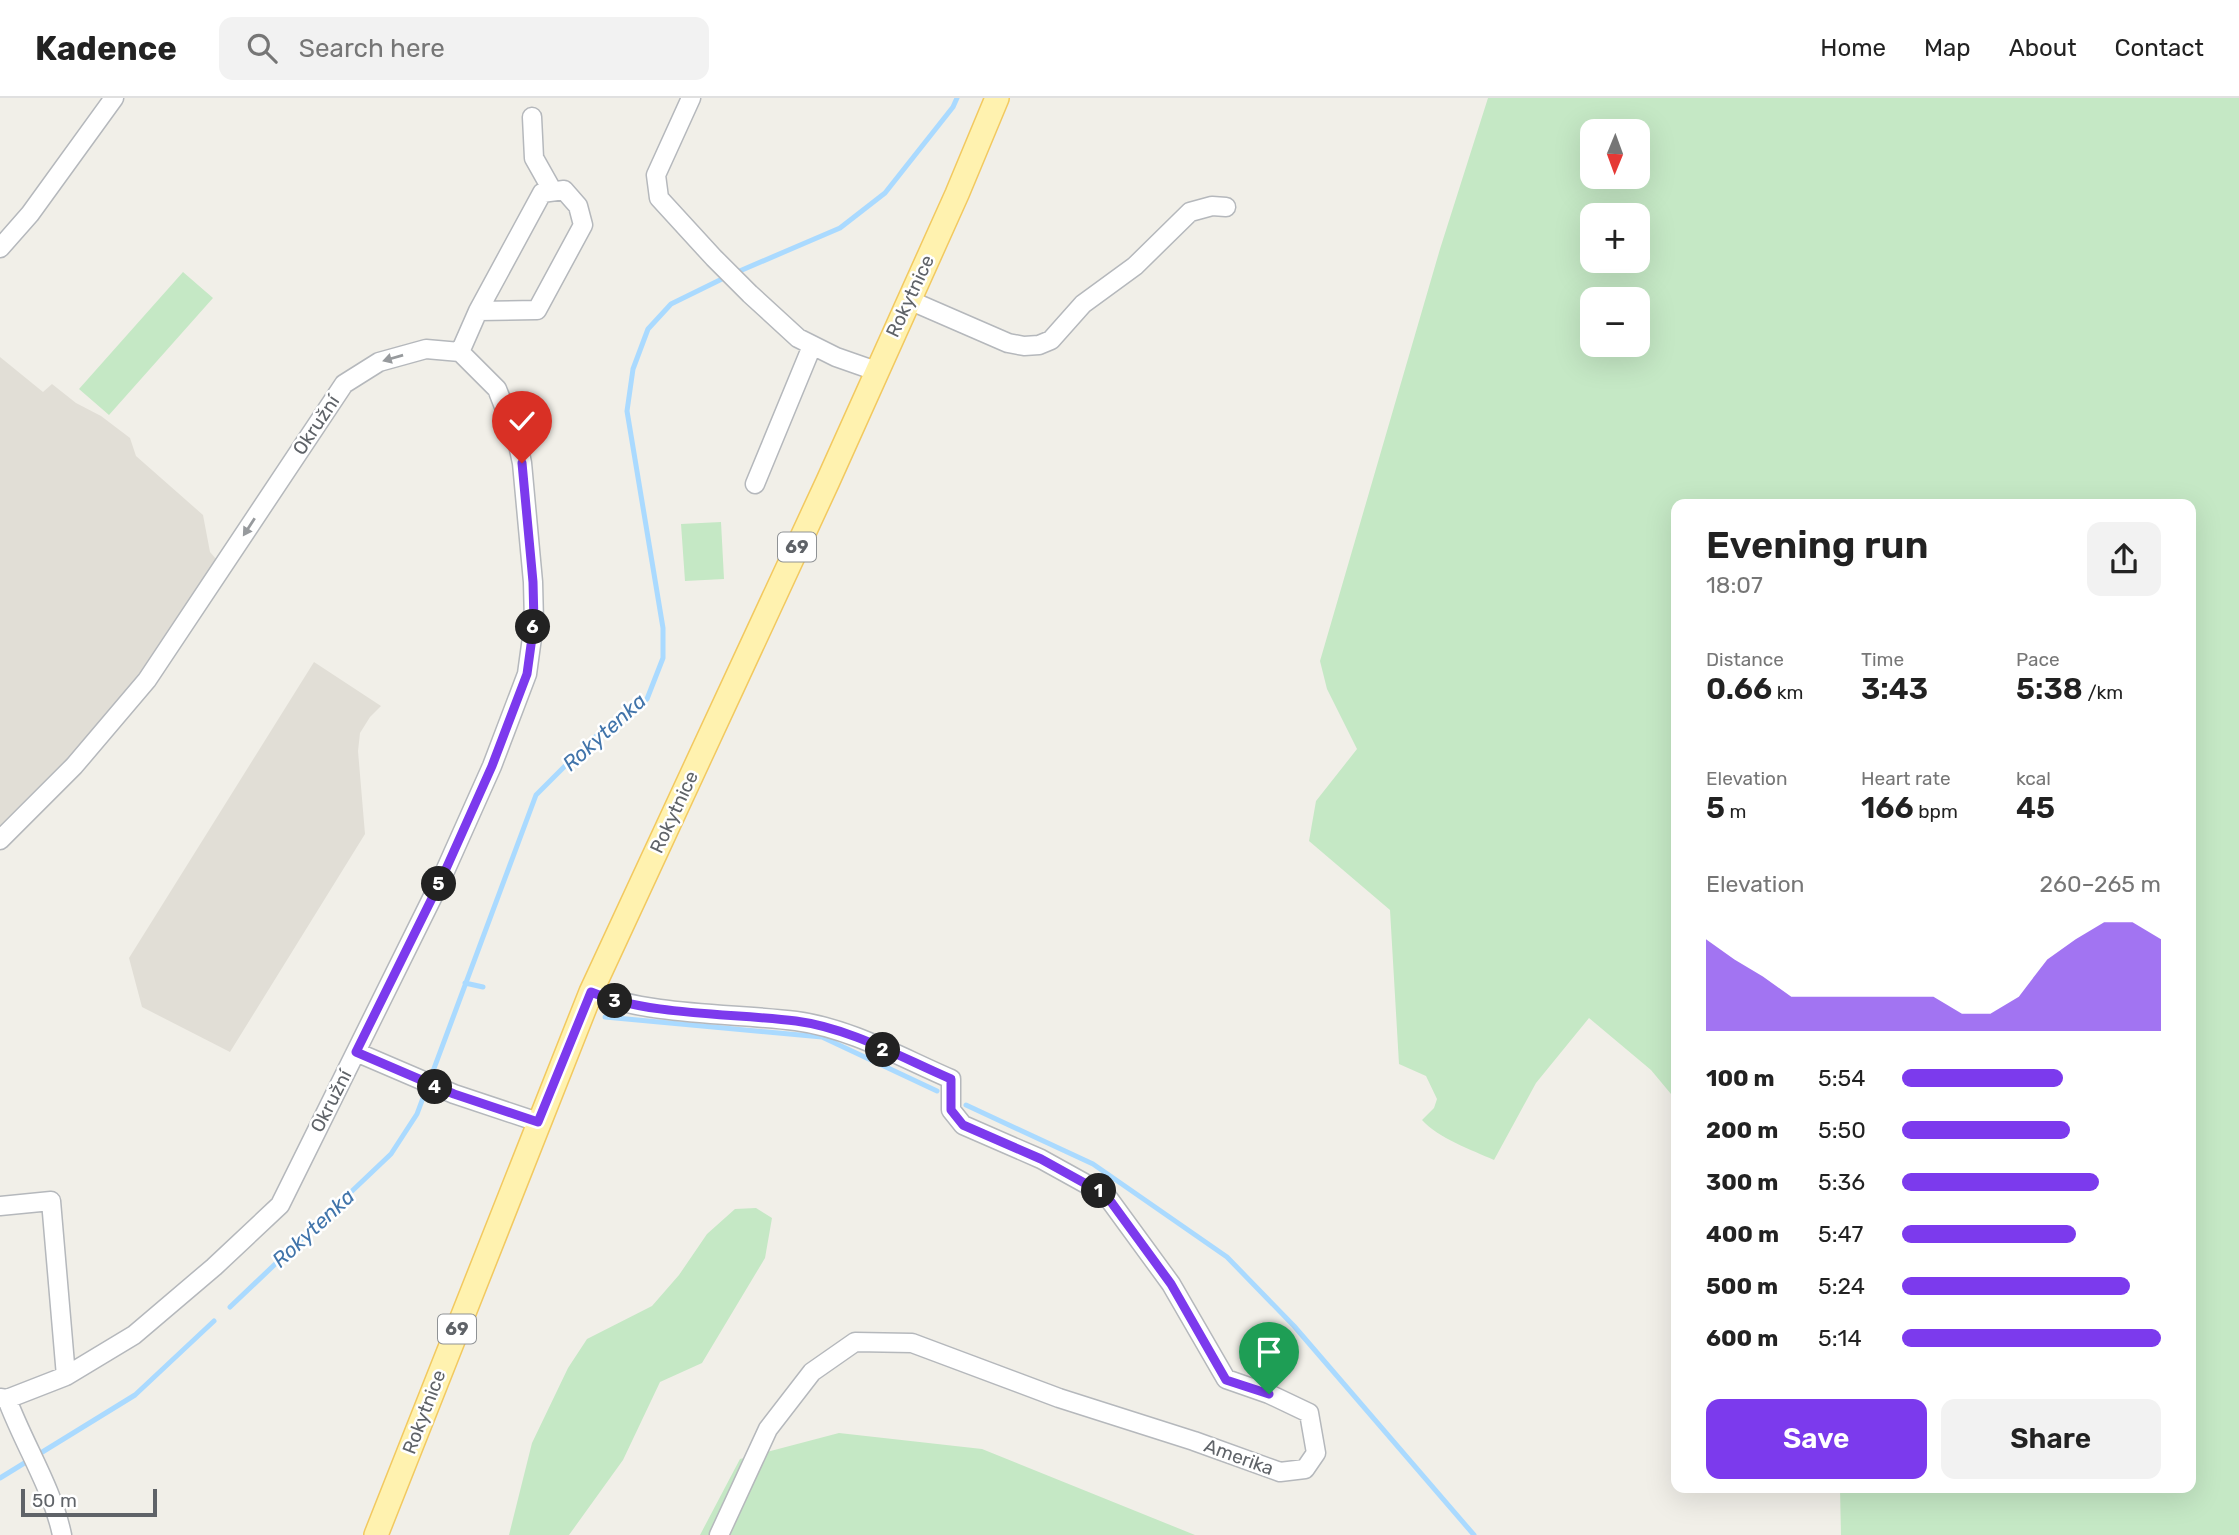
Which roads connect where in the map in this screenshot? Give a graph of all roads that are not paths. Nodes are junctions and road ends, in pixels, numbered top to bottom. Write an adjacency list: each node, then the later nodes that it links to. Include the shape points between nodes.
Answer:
1 (114, 98): 7 (street)
2 (691, 98): 10 (street, via 656,175 659,198 745,289)
3 (997, 98): 8 (main road, Rokytnice / 69)
4 (532, 117): 5 (street, via 534,158)
5 (552, 190): 9 (street, via 542,193); 9 (street, via 564,190 578,206 583,225 537,310)
6 (1226, 207): 8 (street, via 1190,212 1135,266 1083,304 1051,340 1039,345 1008,343)
7 (0, 248)
8 (909, 300): 12 (main road, Rokytnice / 69)
9 (478, 311): 11 (street)
10 (812, 346): 12 (street); 13 (street)
11 (460, 352): 14 (street, Okružní, one-way to 14, via 414,352 379,362 344,384 147,680 75,766); 16 (street, Okružní, via 497,389 522,463 534,623 527,674 441,880)
12 (876, 371): 15 (main road, Rokytnice / 69)
13 (755, 484)
14 (0, 841)
15 (591, 992): 17 (main road, Rokytnice / 69); 23 (street, Amerika, via 622,1003 827,1028 951,1079 951,1110 963,1125 1041,1159 1106,1195 1171,1284 1226,1380 1309,1413 1316,1453 1305,1469 1280,1472 1059,1398 912,1342 855,1342 812,1372 768,1429)
16 (356, 1052): 17 (street, via 454,1094); 19 (street, Okružní, via 280,1205 134,1335)
17 (538, 1122): 22 (main road, Rokytnice / 69)
18 (0, 1206): 19 (street, via 51,1201)
19 (66, 1376): 20 (street, Okružní)
20 (3, 1399): 21 (street, via 51,1496)
21 (62, 1535)
22 (376, 1535)
23 (719, 1535)

